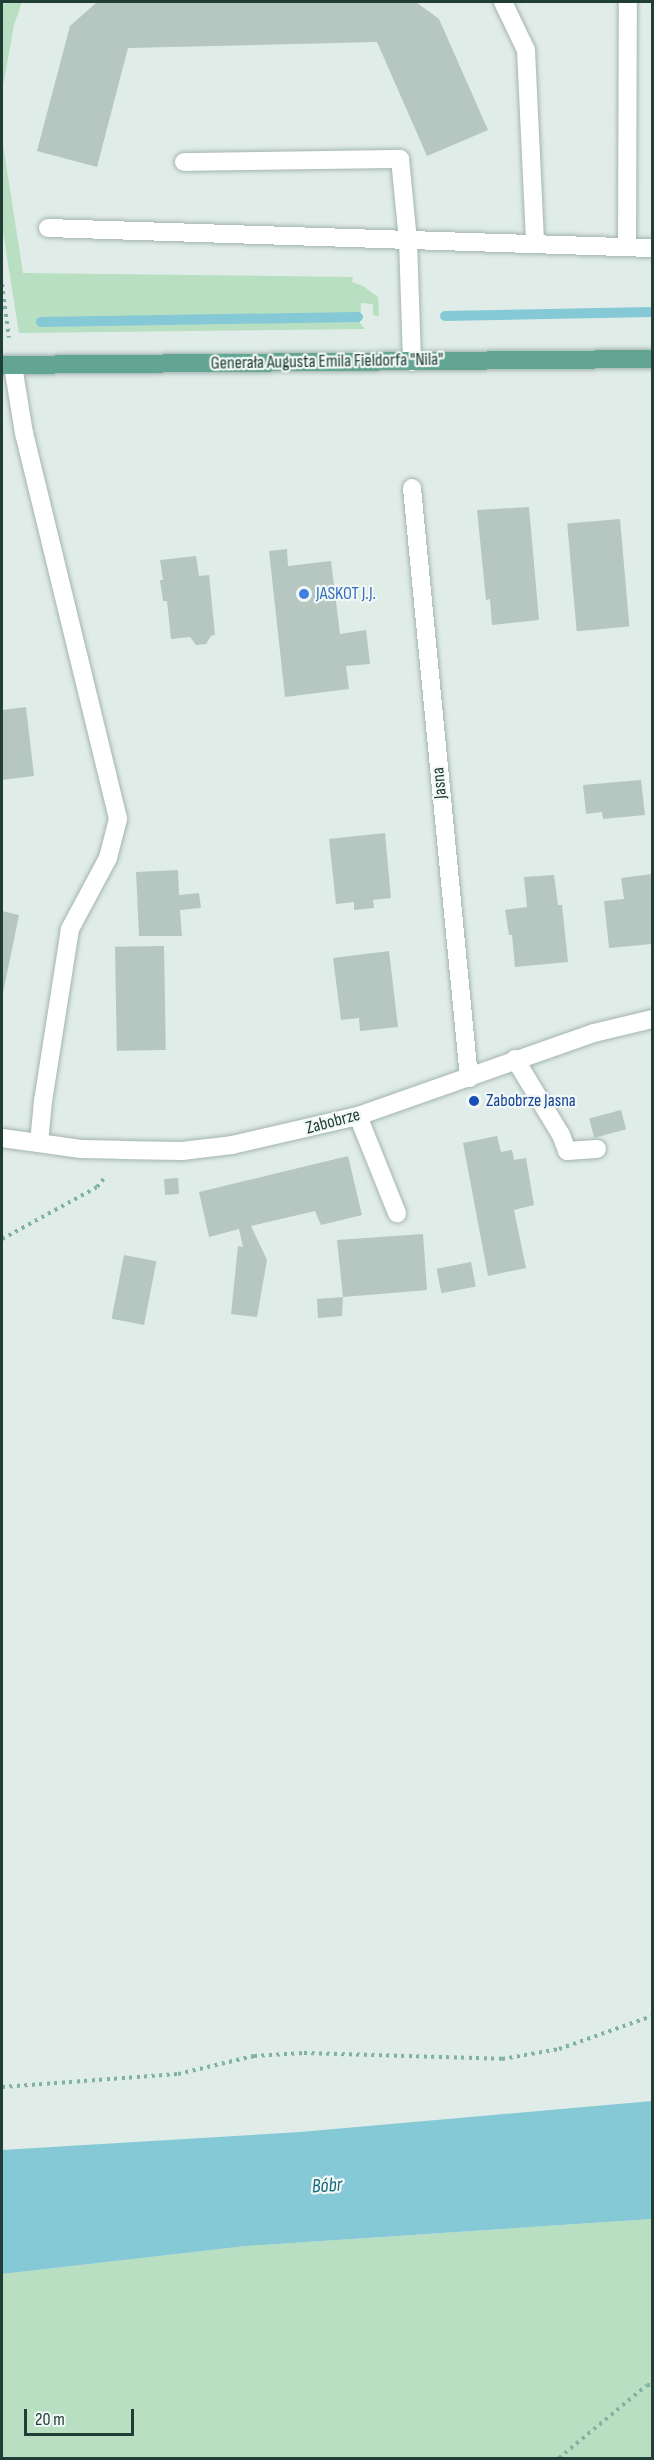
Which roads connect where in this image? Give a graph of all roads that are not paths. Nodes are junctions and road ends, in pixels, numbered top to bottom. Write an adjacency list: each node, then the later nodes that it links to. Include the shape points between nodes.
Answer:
1 (503, 2): 6 (street, via 526,50)
2 (628, 2): 7 (street)
3 (184, 162): 5 (street, via 400,159)
4 (48, 228): 5 (street)
5 (408, 240): 6 (street); 10 (street)
6 (535, 244): 7 (street)
7 (627, 248): 8 (street)
8 (652, 248)
9 (652, 359): 10 (main road, Generała Augusta Emila Fieldorfa "Nila")
10 (412, 362): 11 (main road, Generała Augusta Emila Fieldorfa "Nila")
11 (7, 365): 18 (street, via 118,819 108,858 70,929)
12 (412, 488): 15 (street, Jasna)
13 (652, 1019): 14 (street, Zabobrze)
14 (515, 1059): 15 (street, Zabobrze); 19 (street, via 567,1151)
15 (469, 1078): 16 (street, Zabobrze)
16 (358, 1116): 18 (street, Zabobrze, via 232,1145 182,1151); 20 (street)
17 (2, 1138): 18 (street, Zabobrze)
18 (39, 1143)
19 (597, 1149)
20 (397, 1213)

